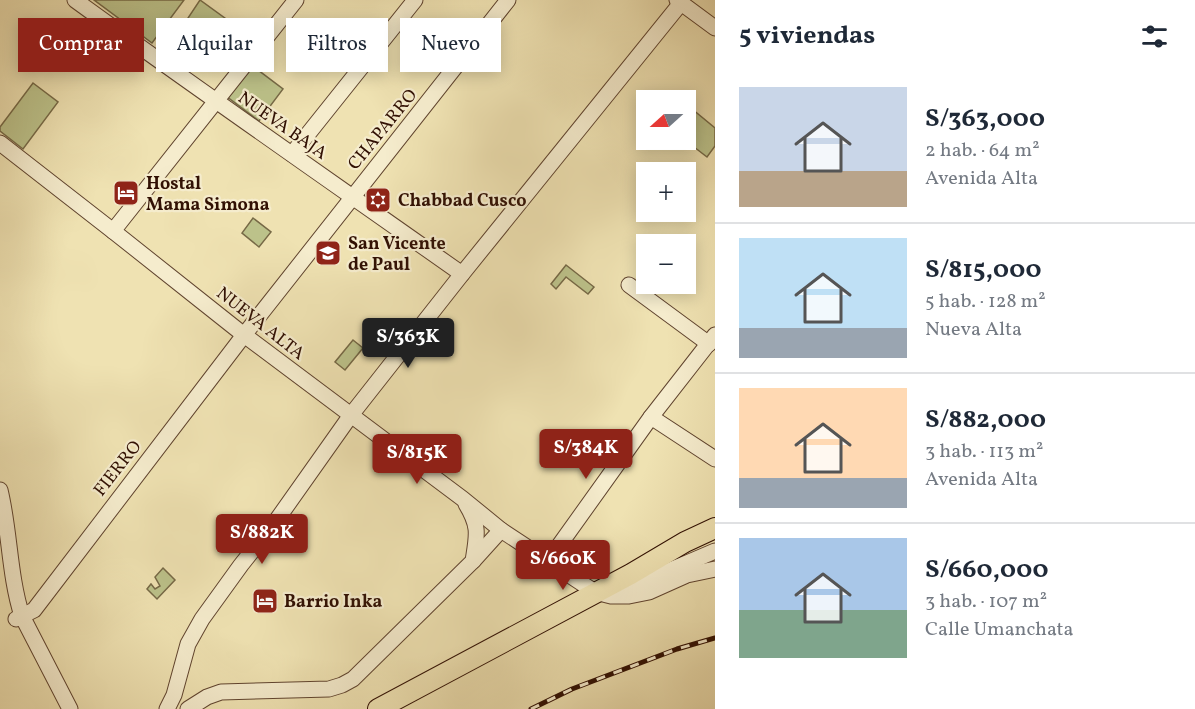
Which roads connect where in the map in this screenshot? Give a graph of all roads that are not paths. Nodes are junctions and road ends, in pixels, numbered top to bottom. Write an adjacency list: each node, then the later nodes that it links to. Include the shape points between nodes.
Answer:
1 (75, 0): 7 (street, NUEVA BAJA)
2 (296, 0): 7 (street)
3 (415, 0): 9 (street)
4 (508, 0): 10 (street, CHAPARRO)
5 (679, 2): 6 (street); 12 (street)
6 (715, 28)
7 (216, 102): 9 (street, NUEVA BAJA); 11 (street)
8 (0, 143): 11 (street, NUEVA ALTA)
9 (292, 154): 10 (street, NUEVA BAJA)
10 (352, 196): 12 (street, NUEVA BAJA); 14 (street, CHAPARRO)
11 (113, 231): 14 (street, NUEVA ALTA)
12 (462, 274): 16 (street)
13 (630, 285): 15 (street)
14 (244, 335): 16 (street, NUEVA ALTA); 29 (street, FIERRO, via 34,609)
15 (712, 340): 17 (street)
16 (351, 416): 20 (street, NUEVA ALTA); 30 (street, via 202,618 188,644)
17 (651, 417): 18 (street); 26 (street)
18 (715, 459)
19 (0, 490): 29 (street)
20 (463, 499): 22 (street, NUEVA ALTA); 25 (street, via 474,518 477,535)
21 (715, 528): 28 (main road, via 685,542)
22 (501, 530): 25 (street); 26 (street, NUEVA ALTA)
23 (0, 533): 29 (street, via 9,592)
24 (715, 551): 28 (street)
25 (473, 561): 31 (street, via 353,679 342,685 329,689 221,692)
26 (548, 561): 28 (street, NUEVA ALTA)
27 (715, 569): 28 (street, via 687,575 649,592 629,596)
28 (603, 594): 34 (main road)
29 (19, 618): 32 (street); 33 (street)
30 (170, 702): 31 (street)
31 (191, 707)
32 (60, 709)
33 (70, 709)
34 (378, 709)

